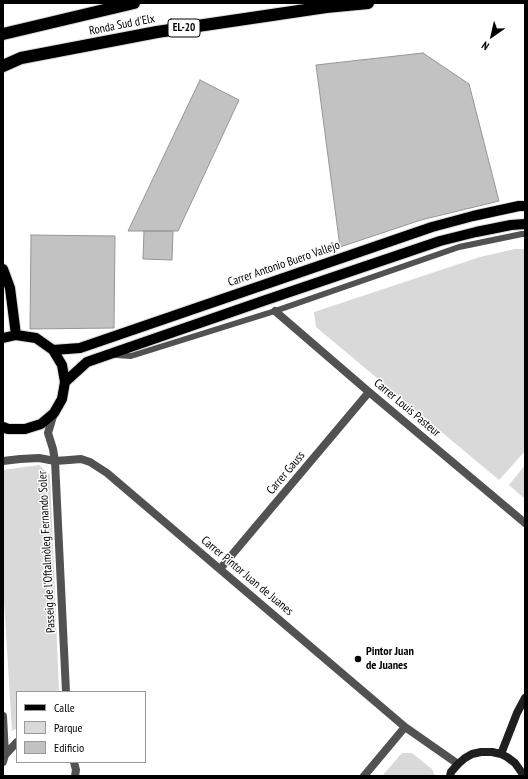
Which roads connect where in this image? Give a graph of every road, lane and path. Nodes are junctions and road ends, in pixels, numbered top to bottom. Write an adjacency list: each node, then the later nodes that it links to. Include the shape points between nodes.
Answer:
1 (134, 3): 3 (highway, Ronda Sud d'Elx)
2 (368, 3): 4 (highway, Ronda Sud d'Elx / EL-20, via 157,32 21,58)
3 (3, 34)
4 (3, 66)
5 (525, 206): 12 (main road, Carrer Antonio Buero Vallejo, via 432,227 80,348)
6 (525, 224): 13 (main road, via 440,241)
7 (525, 234): 9 (lane, via 459,247)
8 (3, 269): 10 (main road, via 10,288)
9 (275, 311): 13 (lane, via 131,356); 15 (street, Carrer Louis Pasteur)
10 (16, 335): 11 (main road); 12 (main road, via 36,338)
11 (3, 338)
12 (53, 350): 14 (main road, via 62,365)
13 (110, 354): 14 (main road, via 87,362)
14 (65, 382): 16 (main road, via 62,399)
15 (369, 392): 20 (street, Carrer Louis Pasteur); 21 (street, Carrer Gauss)
16 (54, 413): 17 (main road, via 41,424 25,429); 19 (street, Passeig de l'Oftalmòleg Fernando Soler, via 48,433)
17 (3, 427)
18 (3, 461): 19 (street, Carrer Pintor Juan de Juanes, via 39,458)
19 (55, 461): 21 (street, Carrer Pintor Juan de Juanes, via 90,462 107,473); 22 (street, Passeig de l'Oftalmòleg Fernando Soler)
20 (525, 523)
21 (220, 569): 25 (street, Carrer Pintor Juan de Juanes)
22 (66, 691)
23 (525, 698): 27 (main road)
24 (3, 716): 28 (street)
25 (405, 727): 30 (street, Carrer Pintor Juan de Juanes); 32 (street)
26 (16, 743): 28 (street)
27 (501, 754): 30 (main road, via 472,754); 34 (main road, via 515,763)
28 (4, 757)
29 (74, 763): 31 (street)
30 (458, 764): 33 (main road)
31 (75, 776)
32 (364, 776)
33 (450, 776)
34 (523, 776)

